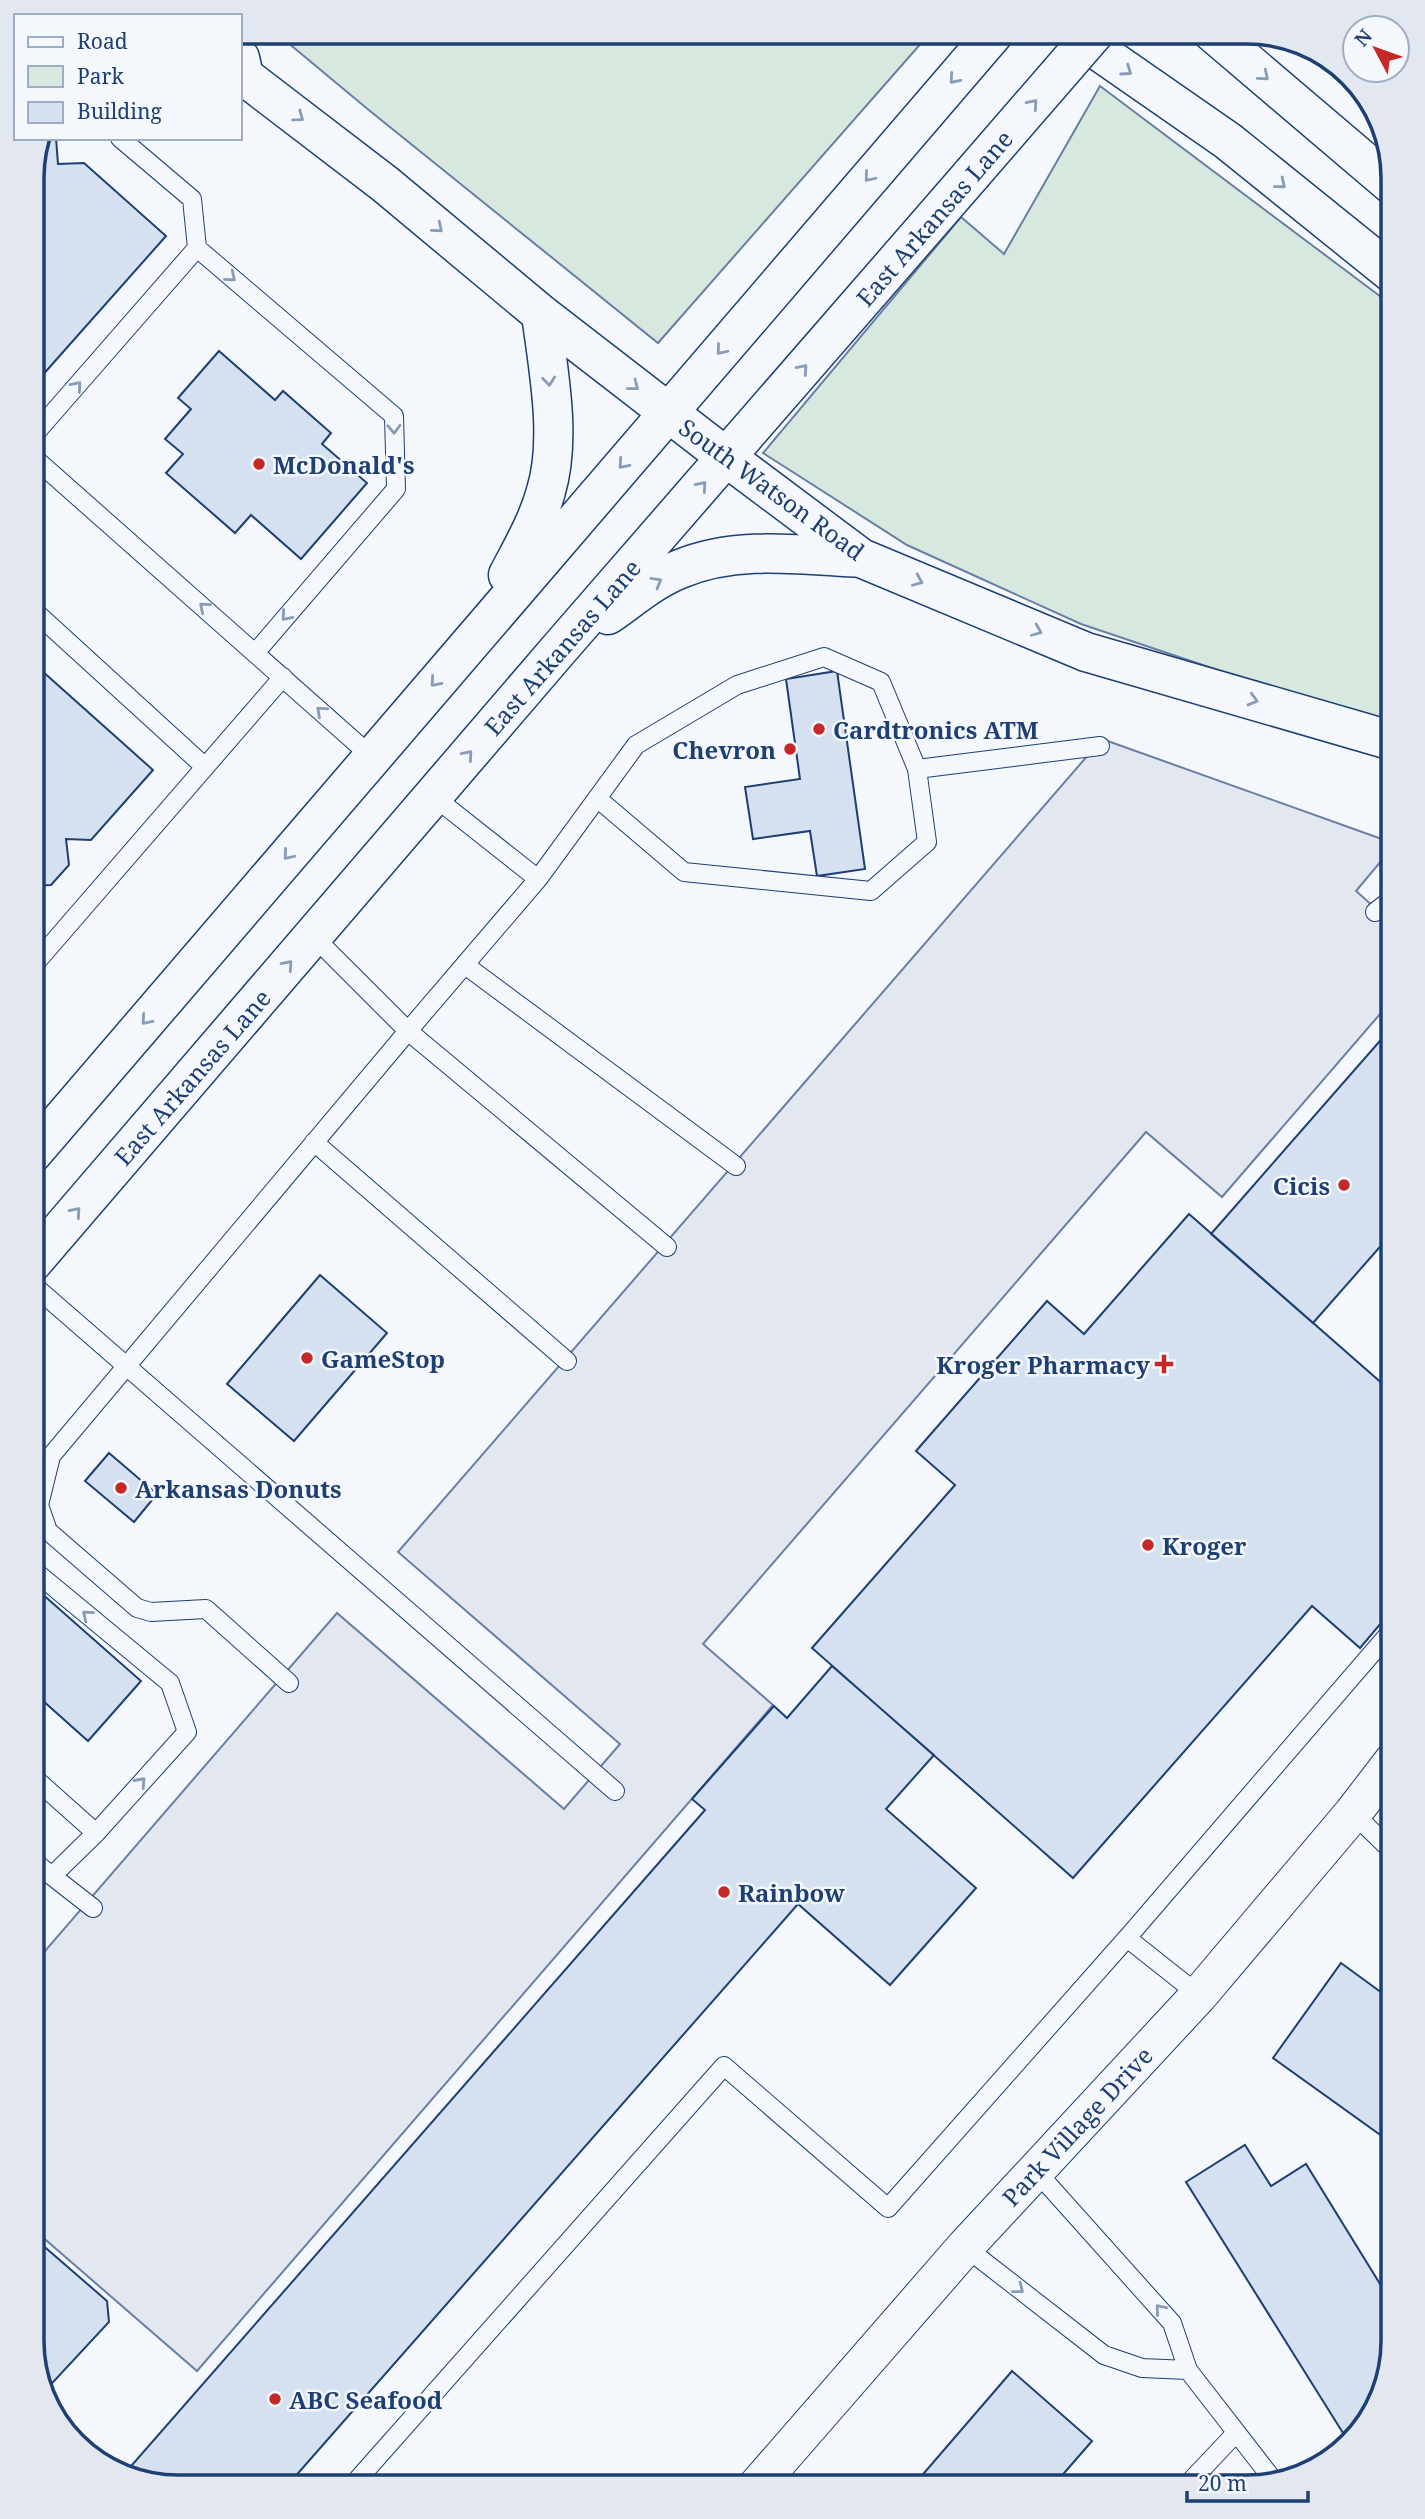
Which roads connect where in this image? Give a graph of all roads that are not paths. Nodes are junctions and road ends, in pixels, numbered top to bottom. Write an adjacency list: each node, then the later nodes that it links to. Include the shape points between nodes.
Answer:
1 (985, 44): 11 (main road, one-way to 11)
2 (1085, 44): 13 (main road, East Arkansas Lane, one-way to 2, bridge)
3 (1088, 44): 9 (main road, one-way to 9, via 1228,141)
4 (1226, 44): 7 (main road, one-way to 7)
5 (242, 70): 10 (main road, South Watson Road, one-way to 10)
6 (122, 140): 8 (lane, via 192,199)
7 (1381, 175)
8 (197, 248): 12 (lane, one-way to 8); 19 (lane, one-way to 19, via 394,416 396,489)
9 (1381, 264)
10 (541, 314): 11 (main road, South Watson Road, one-way to 11); 17 (main road, one-way to 17, via 552,422 547,490)
11 (668, 413): 13 (main road, South Watson Road); 17 (main road, one-way to 17)
12 (44, 424)
13 (726, 457): 15 (main road, South Watson Road); 18 (main road, East Arkansas Lane, one-way to 13)
14 (44, 466): 19 (lane, one-way to 14)
15 (861, 558): 18 (main road, one-way to 15, via 679,569 713,558 758,553); 21 (main road, South Watson Road, one-way to 21, via 1086,652)
16 (44, 620): 24 (lane)
17 (480, 630): 23 (main road, one-way to 23)
18 (561, 648): 26 (main road, East Arkansas Lane, one-way to 18)
19 (256, 652): 20 (lane)
20 (283, 677): 23 (lane, one-way to 20); 24 (lane)
21 (1381, 737)
22 (1100, 746): 25 (lane)
23 (371, 756): 35 (main road, one-way to 35)
24 (205, 767): 32 (lane)
25 (917, 769): 27 (lane, via 881,682 824,657 737,685 636,745); 27 (lane, via 927,842 871,891 684,872)
26 (433, 796): 28 (lane); 31 (main road, East Arkansas Lane)
27 (597, 798): 28 (lane)
28 (538, 880): 33 (lane)
29 (1381, 908): 30 (lane)
30 (1375, 912)
31 (313, 936): 34 (lane); 39 (main road, East Arkansas Lane, one-way to 31)
32 (44, 953)
33 (465, 965): 34 (lane); 37 (lane)
34 (408, 1031): 36 (lane); 38 (lane)
35 (44, 1140)
36 (314, 1142): 41 (lane); 42 (lane)
37 (736, 1166)
38 (667, 1247)
39 (44, 1250)
40 (44, 1294): 42 (lane)
41 (567, 1362)
42 (125, 1365): 43 (lane, via 51,1456); 50 (lane)
43 (44, 1485)
44 (44, 1519): 47 (lane, via 48,1531 138,1608 151,1612 206,1609)
45 (44, 1579): 52 (lane, one-way to 45, via 187,1732 170,1683)
46 (1381, 1644): 57 (lane)
47 (289, 1683)
48 (1381, 1777): 51 (street, Park Village Drive)
49 (44, 1787): 52 (lane)
50 (615, 1791)
51 (1353, 1813): 53 (lane); 58 (street, Park Village Drive)
52 (96, 1833): 55 (lane)
53 (1381, 1840)
54 (44, 1870): 55 (lane)
55 (52, 1876): 56 (lane)
56 (93, 1908)
57 (1127, 1938): 58 (lane); 64 (lane, via 887,2208 724,2066)
58 (1199, 1996): 59 (street, Park Village Drive)
59 (1035, 2170): 60 (street, Park Village Drive); 61 (lane, one-way to 59, via 1172,2323)
60 (965, 2247): 61 (lane, one-way to 61, via 1104,2355 1142,2368); 65 (street, Park Village Drive)
61 (1188, 2370): 62 (lane)
62 (1236, 2433): 63 (lane); 66 (lane)
63 (1268, 2474)
64 (362, 2475)
65 (766, 2475)
66 (1196, 2475)

